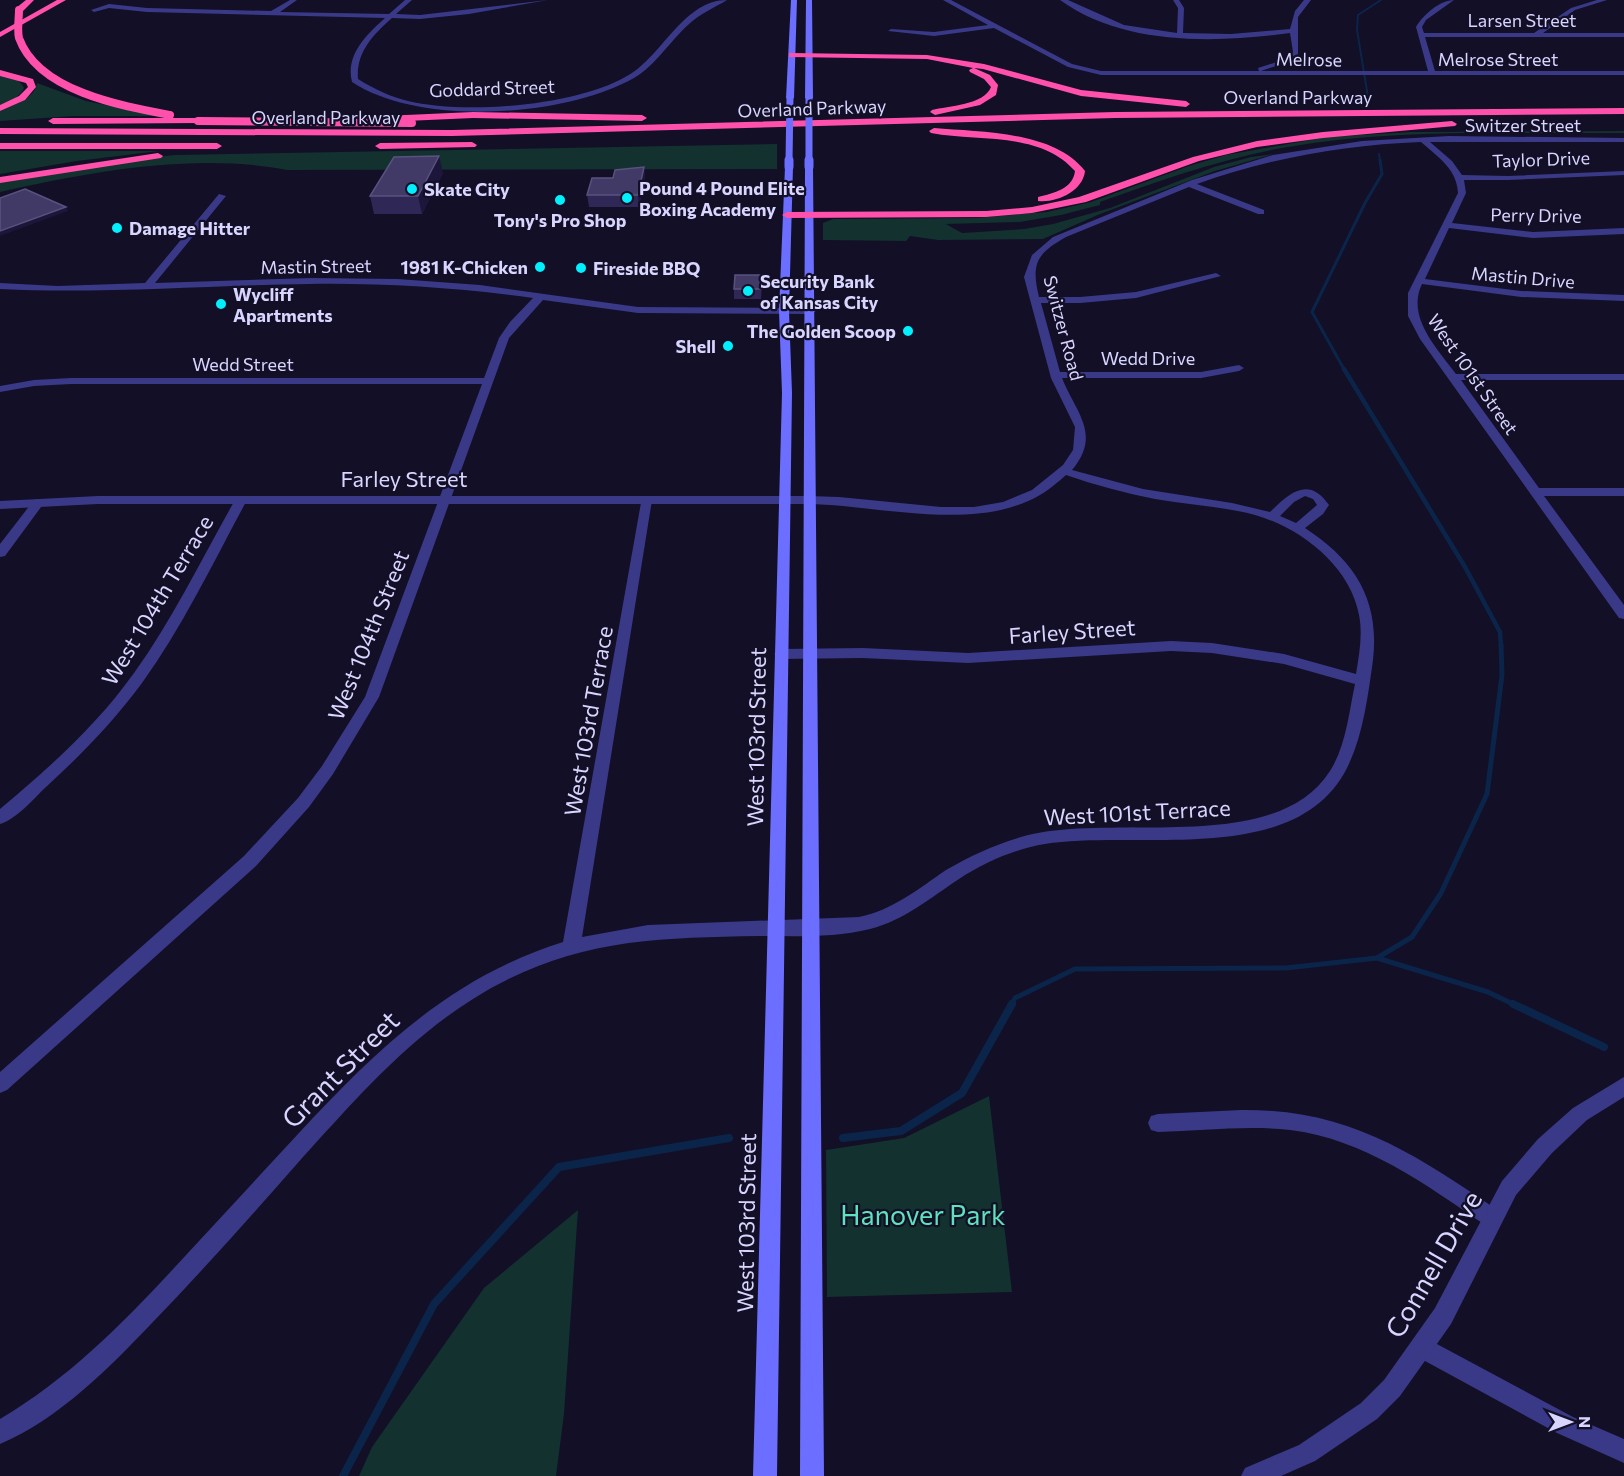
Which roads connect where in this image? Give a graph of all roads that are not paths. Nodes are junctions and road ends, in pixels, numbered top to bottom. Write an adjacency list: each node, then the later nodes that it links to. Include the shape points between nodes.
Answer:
1 (30, 0): 37 (highway, via 8,26)
2 (62, 0): 29 (highway)
3 (100, 0): 19 (street)
4 (294, 0): 22 (street)
5 (409, 0): 24 (street, Goddard Street)
6 (545, 0): 24 (street, via 454,14)
7 (724, 0): 24 (street, Goddard Street, via 696,12 648,64 625,81 580,97 536,105 409,104 355,80 353,63 357,54)
8 (795, 0): 38 (main road, West 103rd Street)
9 (809, 0): 39 (main road)
10 (946, 0): 26 (street)
11 (1063, 0): 30 (street, via 1121,27)
12 (1176, 0): 30 (street, via 1181,8)
13 (1308, 0): 16 (street)
14 (1451, 0): 34 (street, via 1422,21)
15 (1604, 0): 25 (street, via 1572,9)
16 (1297, 2): 28 (street)
17 (184, 4): 21 (street)
18 (304, 5): 23 (street)
19 (109, 6): 20 (street); 21 (street)
20 (94, 10)
21 (175, 11): 22 (street)
22 (273, 13): 23 (street)
23 (293, 14): 24 (street)
24 (391, 17)
25 (1553, 24): 32 (street); 33 (street)
26 (994, 26): 27 (street, via 934,34); 42 (street, via 1070,66 1089,71)
27 (891, 31)
28 (1293, 31): 31 (street); 36 (street)
29 (0, 34)
30 (1180, 34): 31 (street)
31 (1267, 34): 36 (street)
32 (1537, 34): 33 (street, Larsen Street); 34 (street, Larsen Street)
33 (1577, 34): 35 (street, Larsen Street)
34 (1419, 35): 47 (street)
35 (1624, 35)
36 (1294, 40): 40 (street, via 1296,53)
37 (7, 46)
38 (792, 57): 39 (highway); 73 (main road, West 103rd Street, bridge)
39 (809, 57): 48 (highway, via 927,57 984,67 1081,93); 52 (highway, via 928,62 973,70 994,84 993,93 983,101); 74 (main road, bridge)
40 (1288, 60): 42 (street); 45 (street, via 1292,69)
41 (24, 70): 53 (highway, bridge, via 86,98)
42 (1246, 73): 45 (street, Melrose)
43 (1624, 73): 47 (street, Melrose Street)
44 (0, 74): 49 (highway, via 21,77 30,81 32,87 22,98)
45 (1313, 74): 46 (street, Melrose)
46 (1373, 74): 47 (street, Melrose Street)
47 (1432, 74)
48 (1203, 105): 50 (highway, via 1535,106); 52 (highway)
49 (0, 108)
50 (1598, 111): 51 (highway, Overland Parkway); 59 (highway, Overland Parkway, via 1115,116 441,133)
51 (1624, 111)
52 (930, 113): 54 (highway)
53 (198, 121): 54 (highway, bridge); 57 (highway, via 96,120)
54 (680, 121): 57 (highway, via 473,115 213,128)
55 (1479, 122): 56 (highway, Overland Parkway); 58 (highway, Overland Parkway, via 1168,123); 74 (highway, via 1346,132 1246,147 1196,159 1082,200 1032,210 986,214)
56 (1602, 122)
57 (0, 125)
58 (934, 130): 60 (highway, Overland Parkway); 74 (highway, via 1053,150 1074,162 1080,171 1079,179 1057,195 1017,203)
59 (0, 131)
60 (911, 131)
61 (821, 135): 62 (highway, Overland Parkway)
62 (776, 136)
63 (1423, 140): 64 (street, Switzer Street); 69 (street); 71 (street, Switzer Road, via 1303,152 1241,166)
64 (1624, 140)
65 (488, 144): 67 (highway, Overland Parkway)
66 (0, 146): 70 (highway, via 223,146)
67 (368, 146)
68 (1624, 173): 69 (street, Taylor Drive)
69 (1459, 177): 76 (street, West 101st Street, via 1462,193)
70 (0, 180)
71 (1190, 184): 75 (street); 84 (street, Switzer Road, via 1048,243 1030,266)
72 (222, 196): 81 (street)
73 (787, 211): 74 (highway); 85 (main road, West 103rd Street)
74 (809, 211): 86 (main road)
75 (1261, 212)
76 (1447, 225): 77 (street, Perry Drive, via 1533,235); 79 (street, West 101st Street)
77 (1624, 231)
78 (1216, 276): 84 (street, via 1136,295)
79 (1419, 281): 83 (street, Mastin Drive, via 1540,297); 89 (street, West 101st Street, via 1412,300 1413,316)
80 (0, 286): 81 (street, Mastin Street, via 58,290)
81 (148, 286): 82 (street, Mastin Street, via 383,281)
82 (540, 297): 85 (street, Mastin Street, via 638,310); 91 (street, West 104th Street, via 504,338)
83 (1624, 297)
84 (1036, 300): 88 (street, Switzer Road)
85 (784, 311): 86 (street, Mastin Street); 99 (main road, West 103rd Street)
86 (811, 311): 100 (main road)
87 (1239, 368): 88 (street, Wedd Drive, via 1202,375)
88 (1057, 375): 93 (street, Switzer Road, via 1081,433 1080,448)
89 (1453, 377): 90 (street); 94 (street, West 101st Street)
90 (1624, 377)
91 (487, 381): 92 (street, Wedd Street, via 71,381); 96 (street, West 104th Street)
92 (0, 389)
93 (1064, 471): 100 (street, Switzer Road, via 1051,484 1020,499 960,511); 103 (street, West 101st Terrace, via 1149,494)
94 (1536, 492): 95 (street); 106 (street, West 101st Street)
95 (1624, 492)
96 (444, 499): 97 (street, Farley Street); 98 (street, Farley Street); 114 (street, West 104th Street, via 372,697 327,774 294,817 221,890)
97 (241, 500): 101 (street, Farley Street); 110 (street, West 104th Terrace, via 154,655 132,686 82,746)
98 (646, 500): 99 (street, Farley Street); 113 (street, West 103rd Terrace)
99 (784, 500): 100 (street, Farley Street); 108 (main road, West 103rd Street)
100 (808, 500): 107 (main road)
101 (38, 503): 102 (street, Farley Street); 105 (street)
102 (0, 505)
103 (1272, 517): 104 (street, West 101st Terrace); 104 (street, via 1295,494 1317,497 1323,505)
104 (1298, 528): 109 (street, West 101st Terrace, via 1338,560 1362,594 1369,644)
105 (0, 553)
106 (1624, 615)
107 (808, 653): 108 (street, Farley Street); 109 (street, Farley Street, via 968,658 1170,646 1212,648 1284,659); 111 (main road)
108 (782, 654): 112 (main road, West 103rd Street)
109 (1362, 681): 111 (street, West 101st Terrace, via 1345,756 1335,776 1312,801 1290,814 1223,831 1087,833 1030,841 980,859 888,916 859,925)
110 (0, 818)
111 (809, 927): 112 (street, Grant Street); 122 (main road)
112 (776, 929): 113 (street, Grant Street, via 622,935); 121 (main road, West 103rd Street)
113 (571, 949): 119 (street, Grant Street, via 526,963 490,980 450,1003 396,1046 119,1341 62,1391)
114 (0, 1084)
115 (1624, 1086): 117 (street, Connell Drive, via 1580,1114 1545,1146 1509,1188)
116 (1158, 1123): 117 (street, via 1250,1119 1292,1121 1332,1129 1378,1147 1414,1167)
117 (1492, 1218): 118 (street, Connell Drive, via 1443,1316)
118 (1422, 1347): 120 (street, via 1565,1425); 123 (street, Connell Drive, via 1392,1388 1369,1411 1307,1453)
119 (0, 1432)
120 (1624, 1451)
121 (765, 1476)
122 (812, 1476)
123 (1253, 1476)

